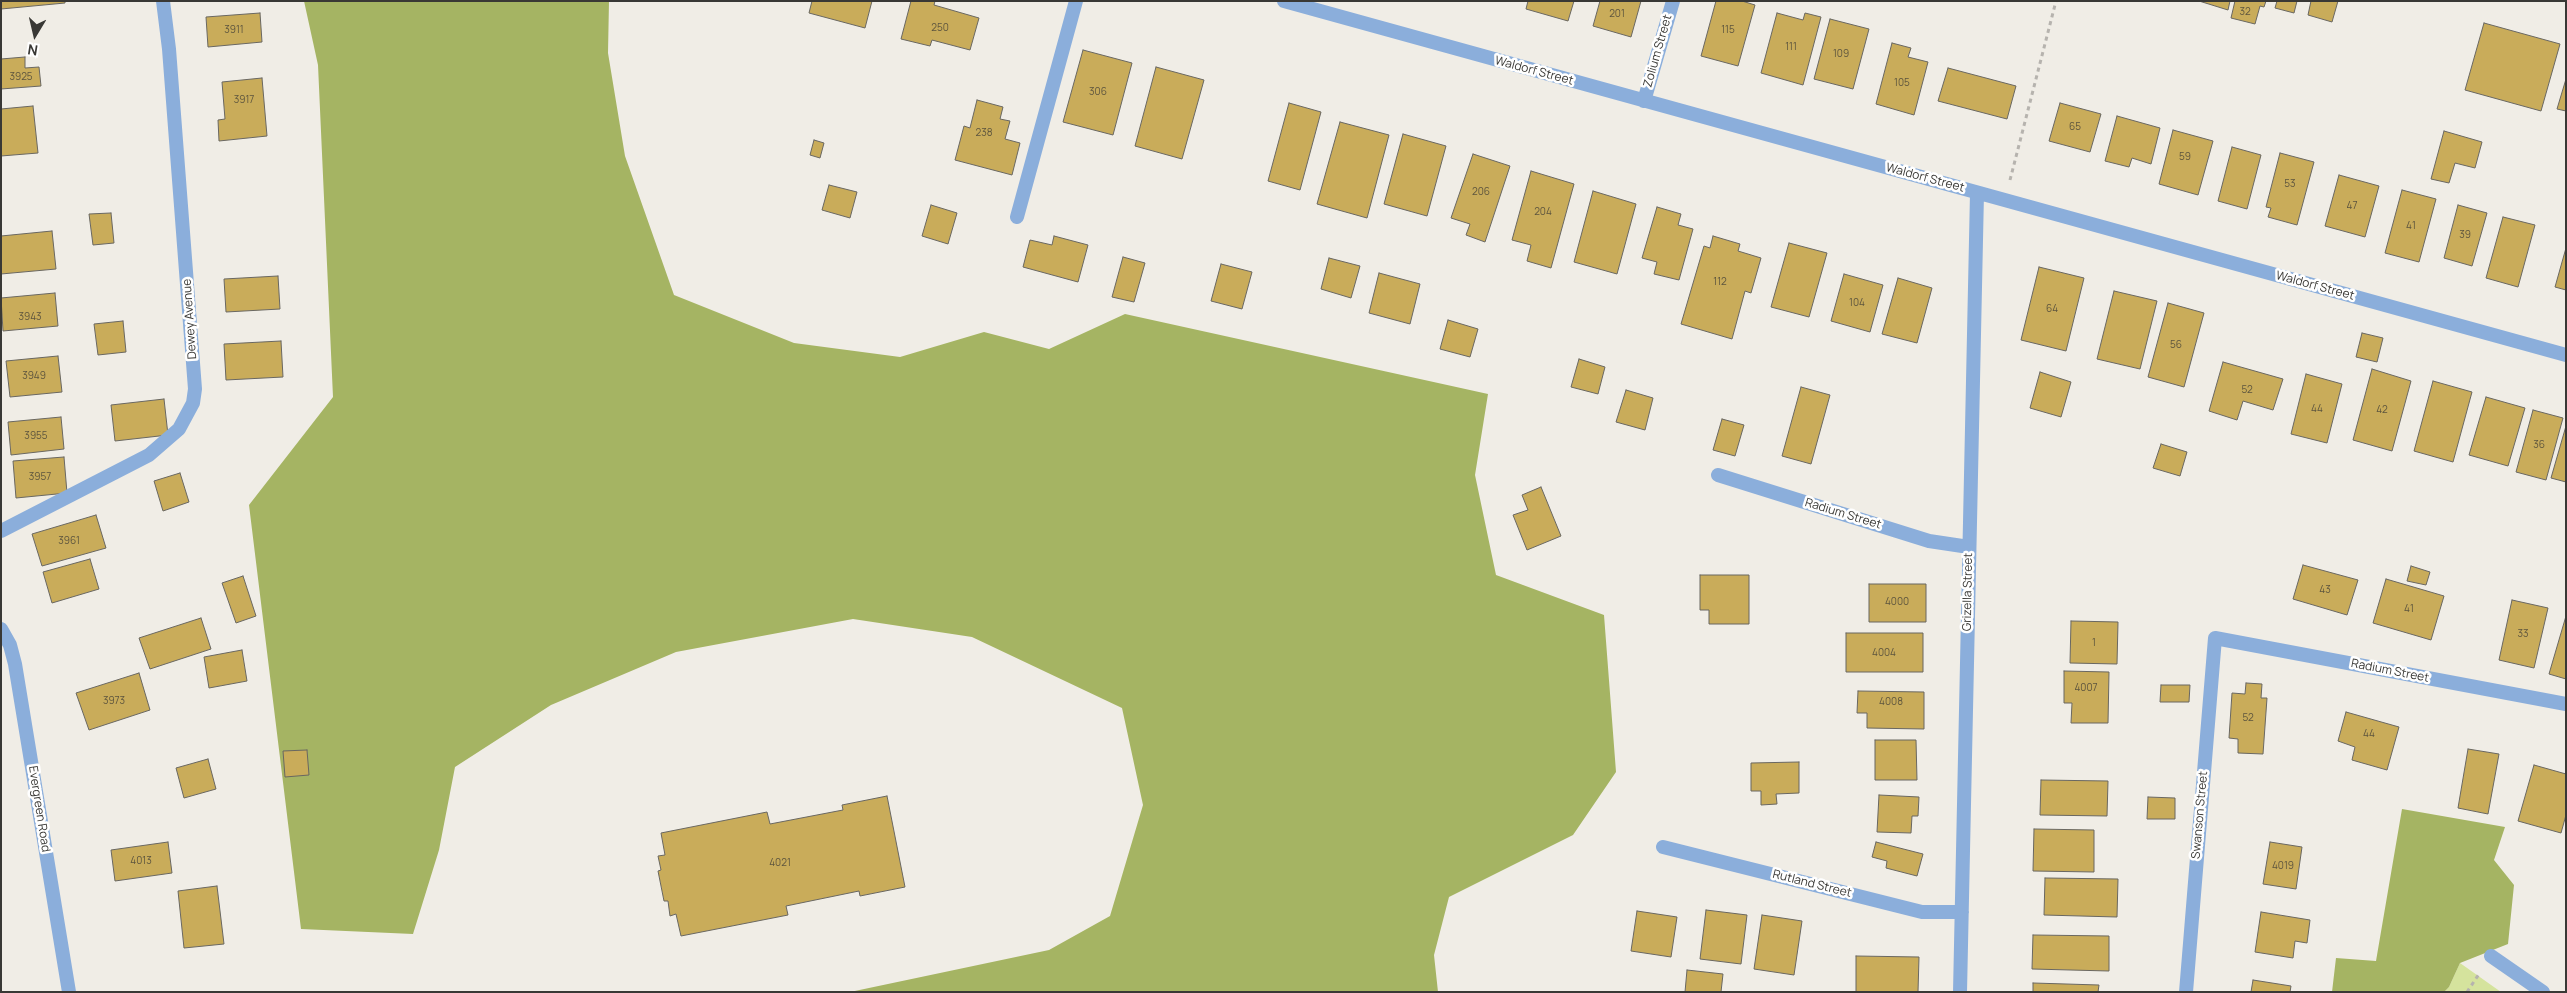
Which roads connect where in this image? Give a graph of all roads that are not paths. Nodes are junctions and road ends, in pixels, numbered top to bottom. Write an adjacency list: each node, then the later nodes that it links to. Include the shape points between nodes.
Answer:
1 (163, 1): 10 (street, Dewey Avenue, via 170,49 195,389 192,402 179,429 149,455)
2 (1076, 1): 7 (street)
3 (1284, 1): 5 (street, Waldorf Street)
4 (1672, 1): 5 (street, Zolium Street)
5 (1644, 101): 6 (street, Waldorf Street)
6 (1977, 193): 8 (street, Waldorf Street); 11 (street, Grizella Street)
7 (1017, 217)
8 (2566, 355)
9 (1718, 475): 11 (street, Radium Street, via 1929,541)
10 (1, 532)
11 (1969, 546): 16 (street, Grizella Street)
12 (1, 628): 18 (street, Evergreen Road, via 15,664)
13 (2215, 638): 14 (street, Radium Street); 20 (street, Swanson Street)
14 (2566, 704)
15 (1663, 847): 16 (street, Rutland Street, via 1922,912)
16 (1962, 912): 19 (street, Grizella Street)
17 (2491, 956): 21 (street)
18 (69, 992)
19 (1960, 992)
20 (2186, 992)
21 (2542, 992)

